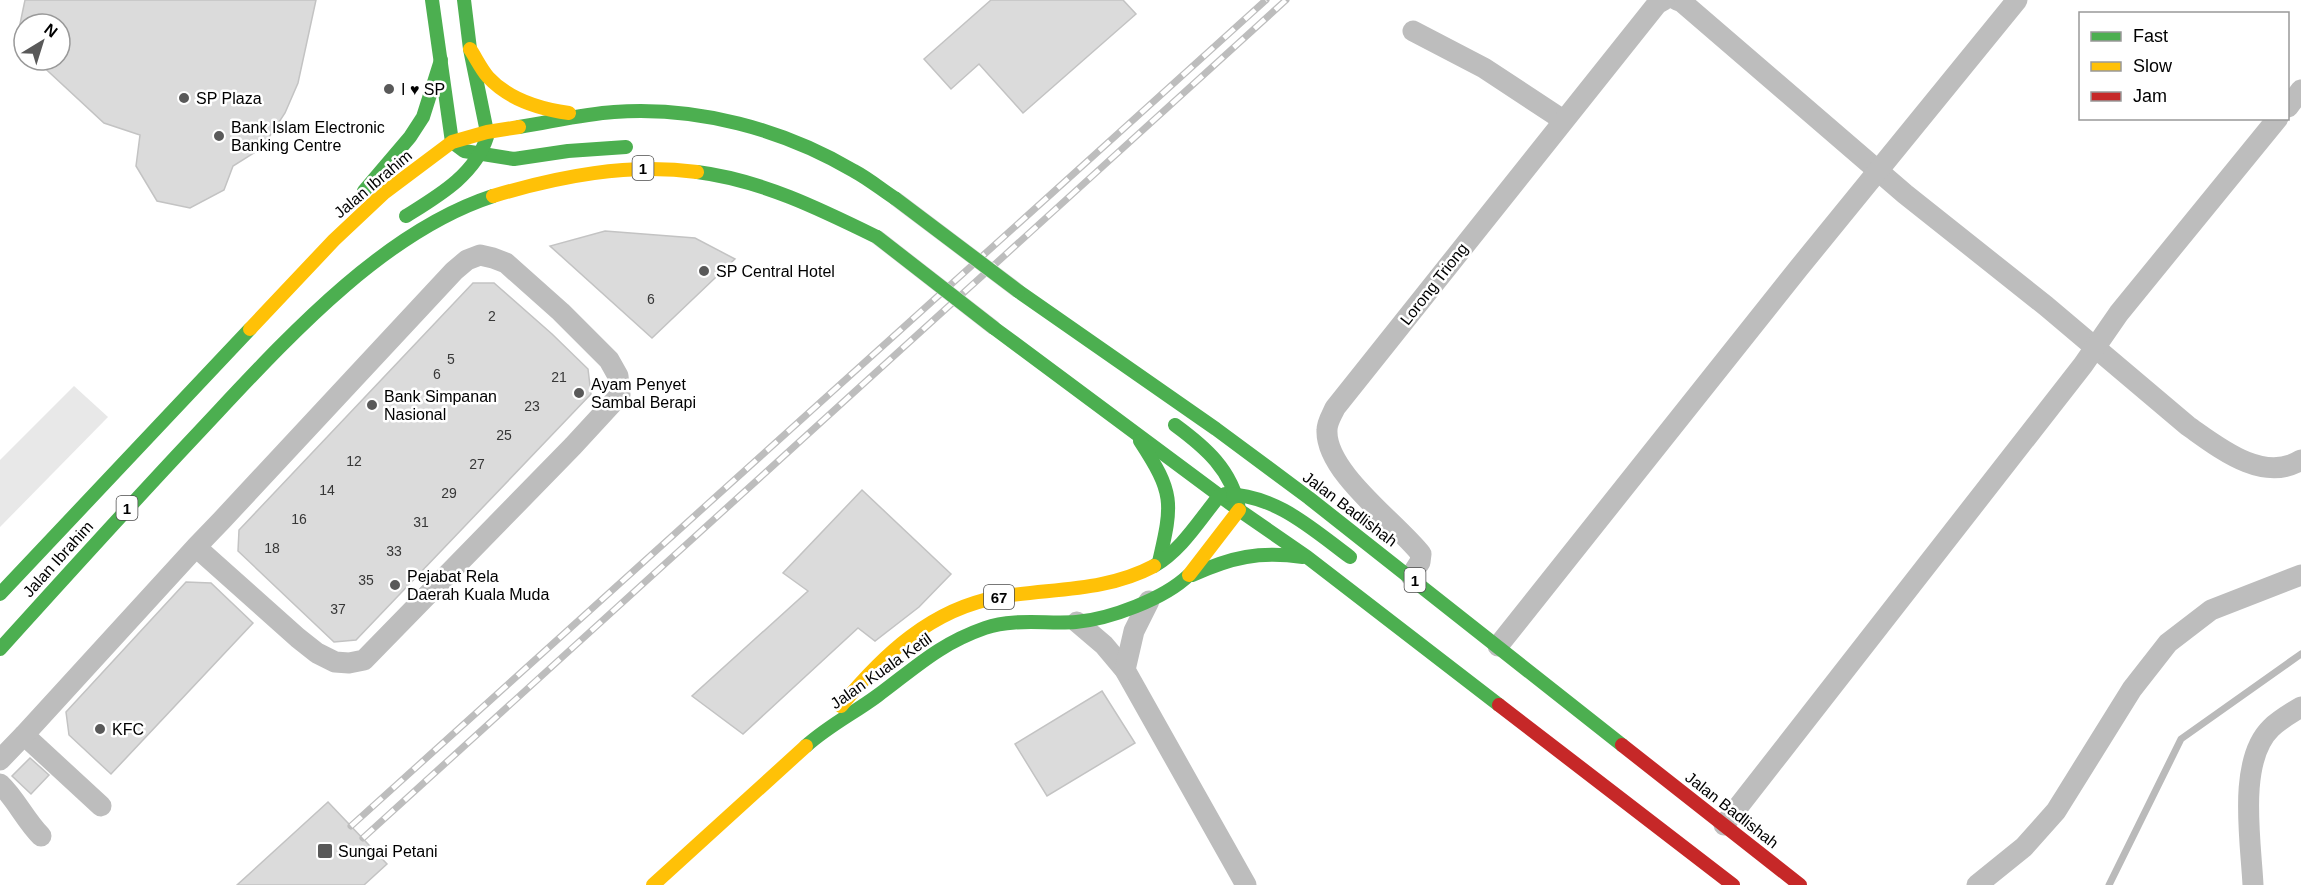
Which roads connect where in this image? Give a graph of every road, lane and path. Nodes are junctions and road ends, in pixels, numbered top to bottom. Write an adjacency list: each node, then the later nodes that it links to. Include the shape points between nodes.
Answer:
1 (432, 0): 8 (main road)
2 (464, 0): 7 (main road)
3 (1664, 0): 12 (street, Lorong Triong)
4 (1677, 0): 19 (street)
5 (2017, 0): 19 (street)
6 (1413, 31): 12 (street, via 1493,74)
7 (470, 49): 11 (main road, via 489,77 519,100 553,111); 14 (main road)
8 (441, 60): 15 (main road); 23 (main road, via 423,117 348,208)
9 (2301, 90): 10 (street)
10 (2289, 106)
11 (588, 115): 14 (main road, Jalan Ibrahim / 1); 21 (main road, Jalan Ibrahim / 1, via 665,111 734,122 822,154)
12 (1563, 120): 40 (street, Lorong Triong, via 1330,417 1327,428 1331,452 1364,496 1421,554)
13 (2276, 120): 28 (street, via 2119,313)
14 (487, 132): 15 (main road, Jalan Ibrahim / 1); 17 (main road)
15 (452, 142): 17 (main road, via 464,151); 23 (main road, Jalan Ibrahim / 1, via 384,193)
16 (644, 148): 17 (main road, via 568,151 522,159)
17 (479, 153): 22 (main road, via 454,183)
18 (709, 160): 20 (main road)
19 (1878, 170): 28 (street); 47 (street)
20 (734, 178): 26 (main road, Jalan Ibrahim / 1, via 670,169 601,170 502,193 466,206 410,237); 30 (main road, Jalan Ibrahim / 1, bridge, via 820,208 877,237)
21 (896, 199): 25 (main road, Jalan Badlishah / 1, bridge)
22 (396, 224)
23 (334, 240): 42 (main road, Jalan Ibrahim / 1)
24 (365, 251): 26 (main road, via 349,267)
25 (1030, 301): 27 (main road); 40 (main road, Jalan Badlishah / 1, via 1216,429)
26 (328, 303): 48 (main road, Jalan Ibrahim / 1, via 256,370)
27 (1043, 326)
28 (2095, 349): 31 (street, via 2187,426 2241,459 2280,469); 57 (street)
29 (1162, 416): 32 (main road, via 1217,459)
30 (1132, 429): 33 (main road, 1); 37 (main road, via 1168,494 1169,519)
31 (2301, 460)
32 (1236, 494): 33 (main road); 34 (main road); 38 (main road, via 1274,504)
33 (1220, 495): 34 (main road, 1); 37 (main road, Jalan Kuala Ketil / 67, via 1181,544)
34 (1239, 510): 36 (main road, 1); 41 (main road, Jalan Kuala Ketil / 67)
35 (196, 547): 35 (street, via 467,260 480,255 506,263 609,360 618,376 620,395 364,660 335,662 317,653); 52 (street)
36 (1307, 558): 41 (main road, via 1274,552 1239,555); 60 (main road, 1)
37 (1159, 562): 51 (main road, Jalan Kuala Ketil / 67, via 1108,584 975,601 945,612 917,630 876,666)
38 (1358, 562)
39 (2301, 575): 62 (street, via 2211,610 2168,643 2132,689 2056,812 2024,847)
40 (1411, 576): 45 (main road, Jalan Badlishah / 1)
41 (1187, 577): 43 (main road, Jalan Kuala Ketil / 67)
42 (0, 594)
43 (1149, 601): 46 (main road, Jalan Kuala Ketil / 67); 49 (street, via 1134,632)
44 (1430, 610): 45 (main road)
45 (1458, 613): 47 (main road, Jalan Badlishah / 1)
46 (1077, 622): 49 (street); 51 (main road, Jalan Kuala Ketil / 67, via 1017,622 987,627 958,639 930,654 876,697)
47 (1498, 646): 57 (main road, Jalan Badlishah / 1)
48 (0, 648)
49 (1125, 670): 59 (street)
50 (2301, 707): 63 (street, via 2270,729 2255,753 2248,785)
51 (822, 732): 58 (main road, Jalan Kuala Ketil / 67)
52 (24, 735): 53 (street); 55 (street)
53 (0, 760)
54 (0, 784): 56 (street, via 34,829)
55 (101, 806)
56 (0, 807)
57 (1724, 825): 61 (main road, Jalan Badlishah / 1)
58 (653, 885)
59 (1246, 885)
60 (1733, 885)
61 (1800, 885)
62 (1977, 885)
63 (2253, 885)

